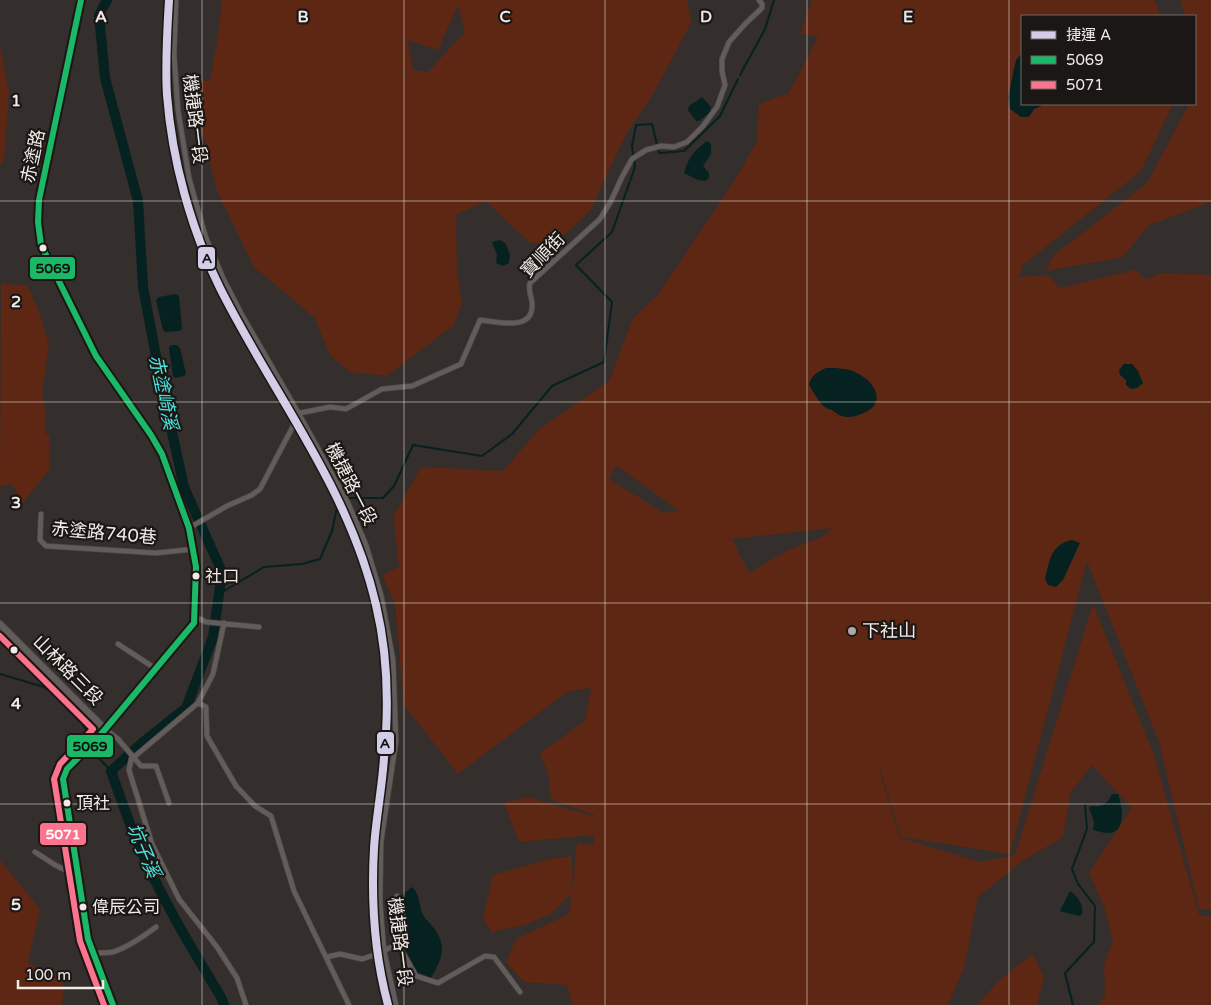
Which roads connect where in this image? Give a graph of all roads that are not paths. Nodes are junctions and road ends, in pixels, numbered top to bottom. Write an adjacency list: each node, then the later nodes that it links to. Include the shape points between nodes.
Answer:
1 (81, 0): 6 (street, 赤塗路, via 39,200 41,245 96,356 162,454)
2 (176, 0): 4 (street, 機捷路一段, via 174,54 178,110 189,178 206,238 242,315)
3 (759, 0): 4 (street, 寶順街, via 762,8 729,42 722,59 726,85 703,126 687,142 646,150 632,160 600,219 530,283 531,316 526,321 516,324 480,320 461,364 412,386 382,390 346,409 330,407)
4 (299, 414): 6 (street, via 260,488); 23 (street, 機捷路一段, via 343,494 366,545 381,595 393,660 396,741 381,852 380,902)
5 (41, 514): 7 (street, 赤塗路740巷, via 40,540 46,546 156,553)
6 (191, 527): 7 (street, 赤塗路)
7 (194, 549): 8 (street, 赤塗路)
8 (196, 617): 10 (street); 13 (street)
9 (0, 624): 15 (street, 山林路三段)
10 (222, 624): 11 (street); 14 (street, via 213,674)
11 (260, 627)
12 (118, 644): 13 (street)
13 (156, 669): 15 (street)
14 (198, 703): 16 (street); 25 (street, via 206,707 207,736 236,786 255,806 271,816 294,890)
15 (105, 729): 16 (street); 19 (street, 山林路三段, via 67,769 63,779)
16 (133, 756): 17 (street, via 141,766 156,766); 28 (street, via 129,770 152,844 178,899 237,978)
17 (169, 803)
18 (35, 852): 19 (street)
19 (78, 876): 24 (street)
20 (397, 896): 22 (street, via 403,914 403,930)
21 (156, 926): 24 (street, via 122,948)
22 (398, 944): 23 (street); 26 (street, via 416,976 438,983 485,956 494,957)
23 (384, 951): 25 (street, via 362,959 340,954); 30 (street, 機捷路一段)
24 (92, 953): 27 (street)
25 (327, 957): 29 (street)
26 (520, 992)
27 (113, 1005)
28 (246, 1005)
29 (349, 1005)
30 (396, 1005)

